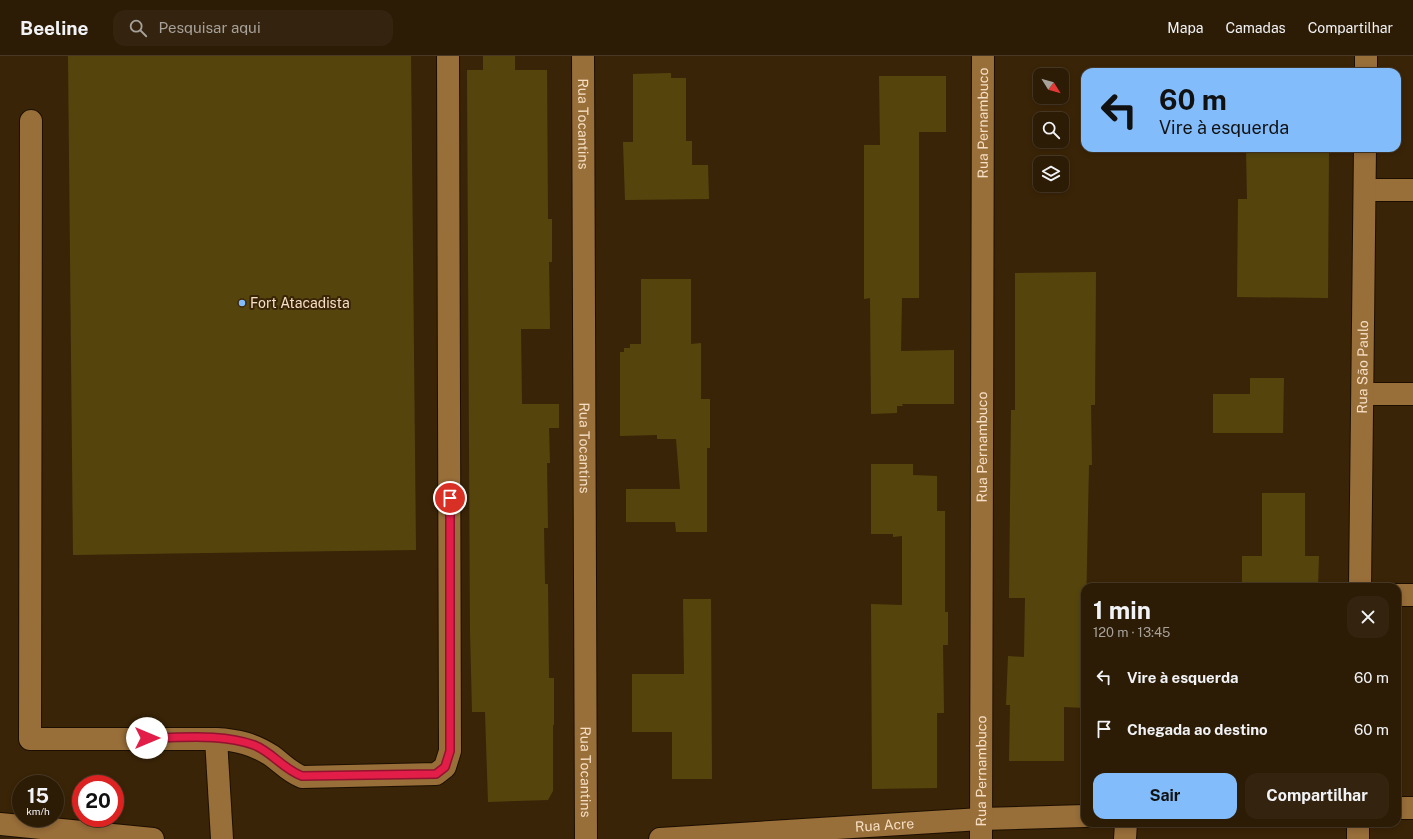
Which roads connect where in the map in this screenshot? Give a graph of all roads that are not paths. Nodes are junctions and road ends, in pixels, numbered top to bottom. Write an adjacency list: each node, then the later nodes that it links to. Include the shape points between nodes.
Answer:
1 (448, 56): 15 (street, via 450,751 445,767 436,774 302,776 290,772 273,756 255,746 235,740)
2 (583, 56): 25 (street, Rua Tocantins)
3 (983, 56): 22 (street, Rua Pernambuco)
4 (1366, 56): 5 (street)
5 (1366, 68)
6 (31, 121): 15 (street, via 30,739)
7 (1365, 152): 8 (street, Rua São Paulo)
8 (1365, 190): 9 (street); 10 (street, Rua São Paulo)
9 (1413, 190)
10 (1363, 394): 11 (street); 12 (street, Rua São Paulo)
11 (1413, 394)
12 (1360, 583)
13 (1401, 595): 14 (street)
14 (1413, 595)
15 (216, 739): 24 (street)
16 (1401, 808): 17 (street)
17 (1413, 808)
18 (1081, 816): 22 (street, Rua Acre)
19 (0, 824): 23 (street)
20 (1126, 827): 27 (street)
21 (1358, 827): 28 (street)
22 (981, 829): 26 (street, Rua Acre)
23 (153, 839)
24 (222, 839)
25 (586, 839)
26 (660, 839)
27 (1125, 839)
28 (1358, 839)

